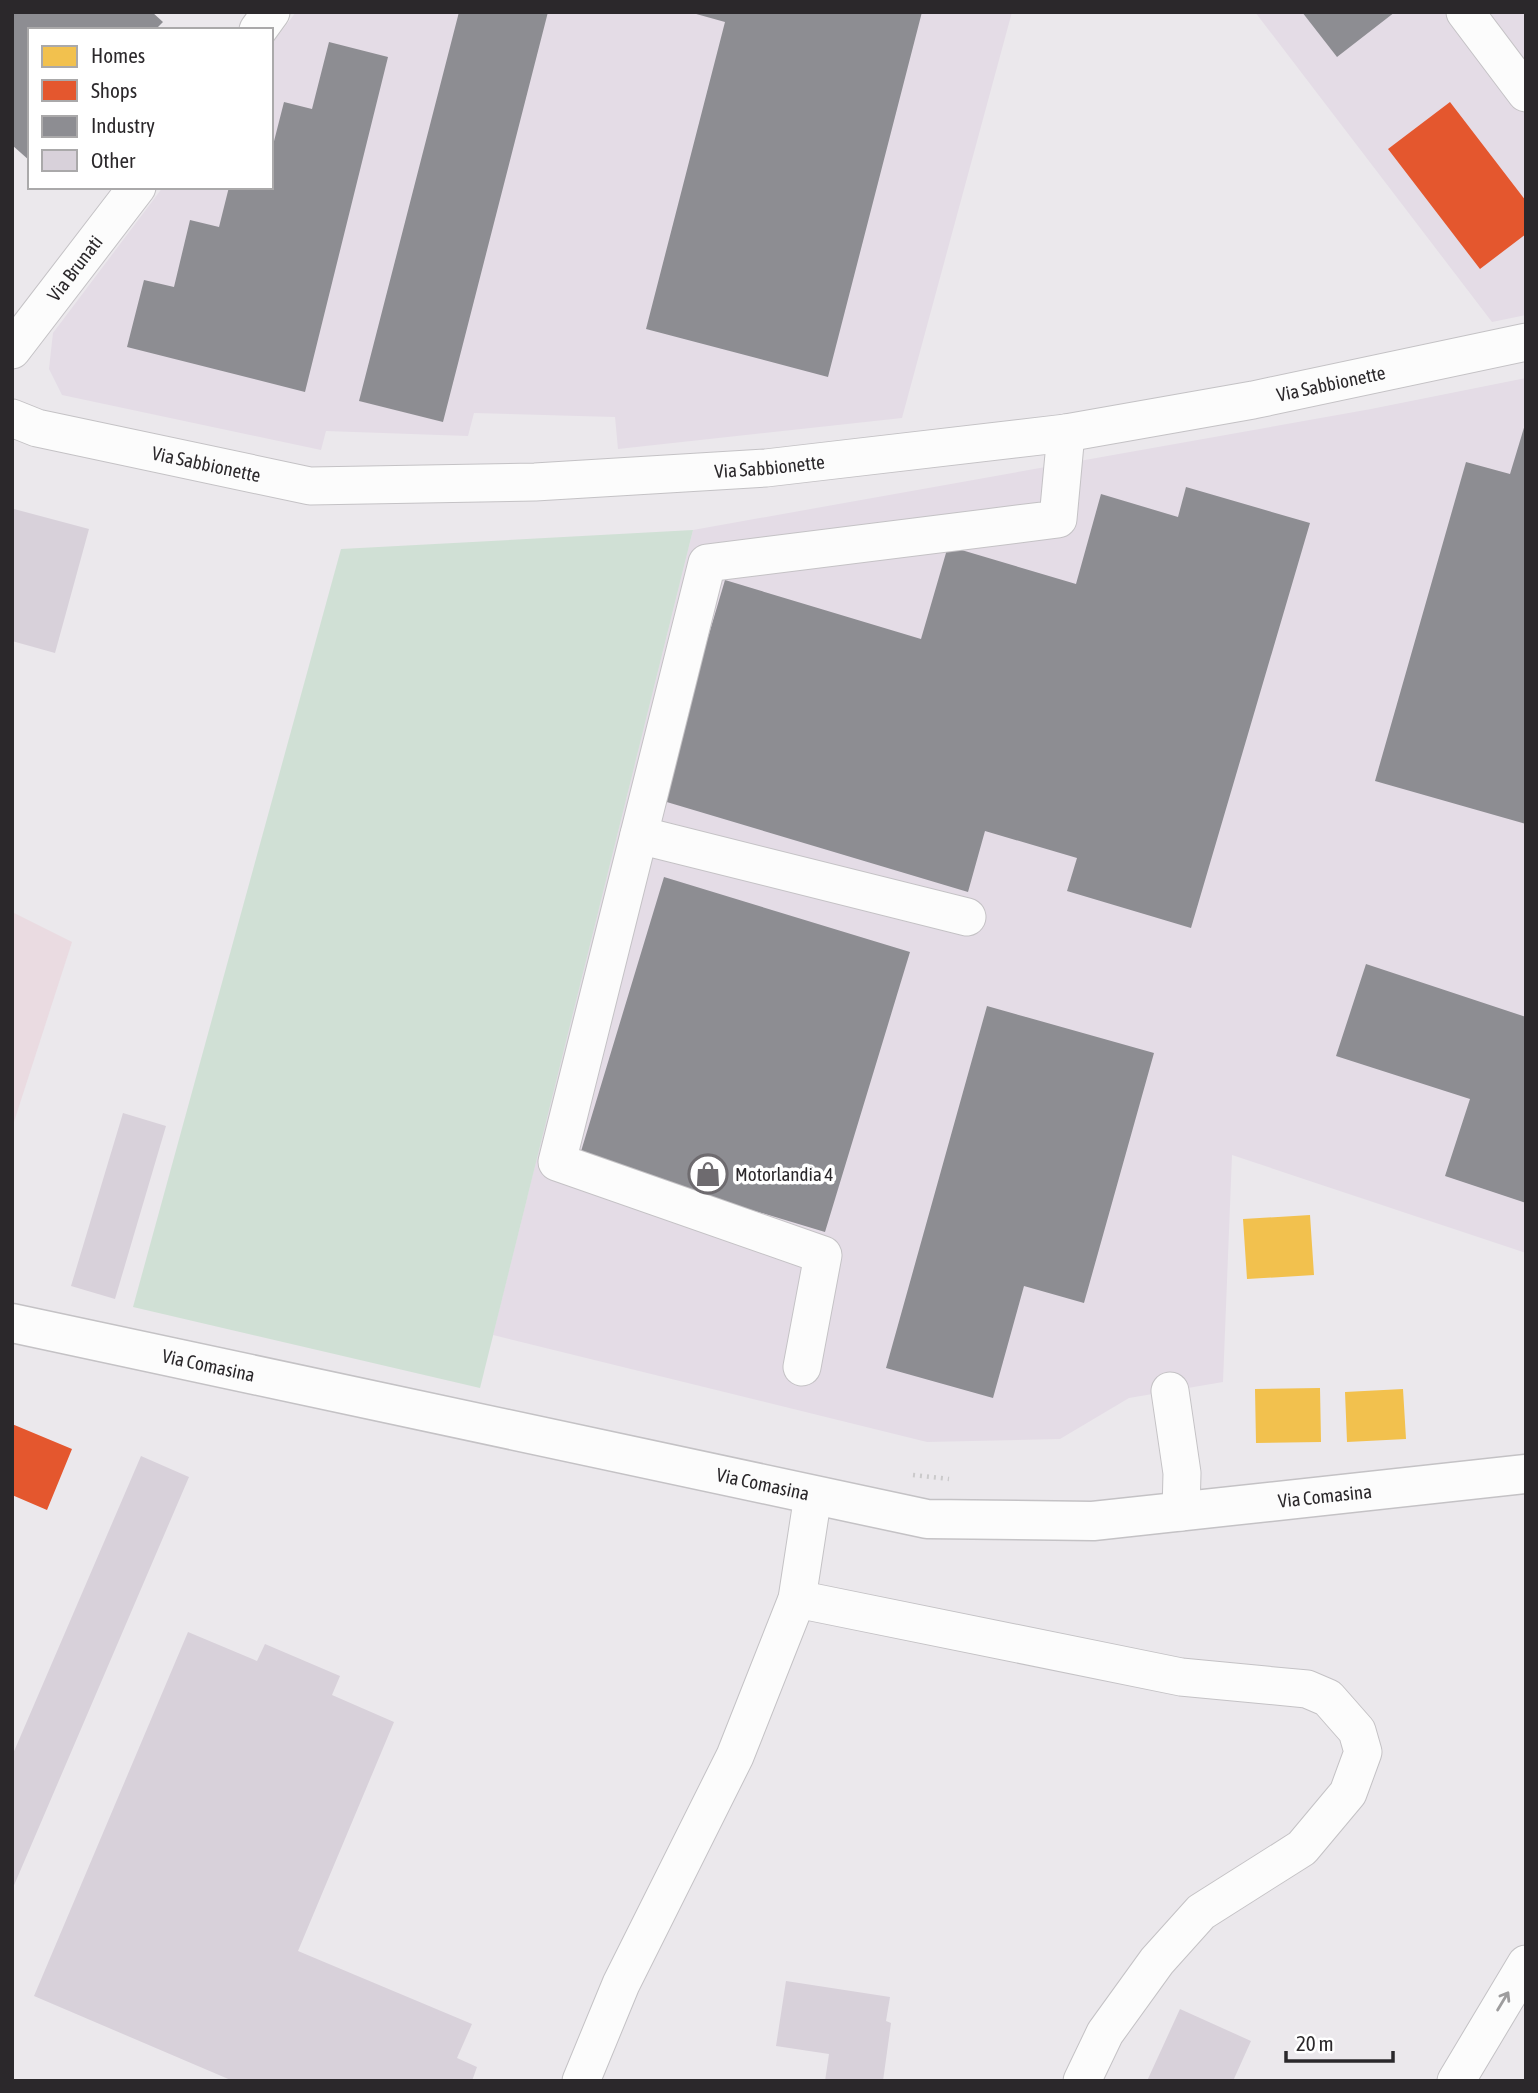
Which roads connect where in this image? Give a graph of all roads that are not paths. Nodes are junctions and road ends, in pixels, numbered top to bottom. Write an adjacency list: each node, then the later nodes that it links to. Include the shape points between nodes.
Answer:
1 (271, 12): 3 (street)
2 (1465, 12): 4 (street)
3 (259, 28)
4 (1526, 93)
5 (135, 189): 7 (street, Via Brunati)
6 (1526, 342): 9 (street, Via Sabbionette, via 1253,400)
7 (12, 350)
8 (12, 418): 9 (street, Via Sabbionette, via 37,428 310,486 535,482 766,468)
9 (1066, 433): 10 (street, via 1058,519 707,563)
10 (639, 835): 11 (street); 13 (street, via 557,1162 823,1255)
11 (967, 917)
12 (12, 1323): 16 (main road, Via Comasina)
13 (802, 1367)
14 (1170, 1391): 17 (street, via 1182,1473)
15 (1526, 1474): 17 (main road, Via Comasina)
16 (813, 1494): 17 (main road, Via Comasina, via 927,1519 1093,1521); 18 (street)
17 (1181, 1512)
18 (797, 1599): 20 (street, via 735,1756 621,1984); 21 (street, via 1181,1677 1307,1689 1328,1698 1357,1731 1363,1752 1348,1793 1302,1848 1201,1912 1157,1961 1105,2033)
19 (1526, 1964): 22 (street, one-way to 19)
20 (580, 2081)
21 (1082, 2081)
22 (1456, 2081)

